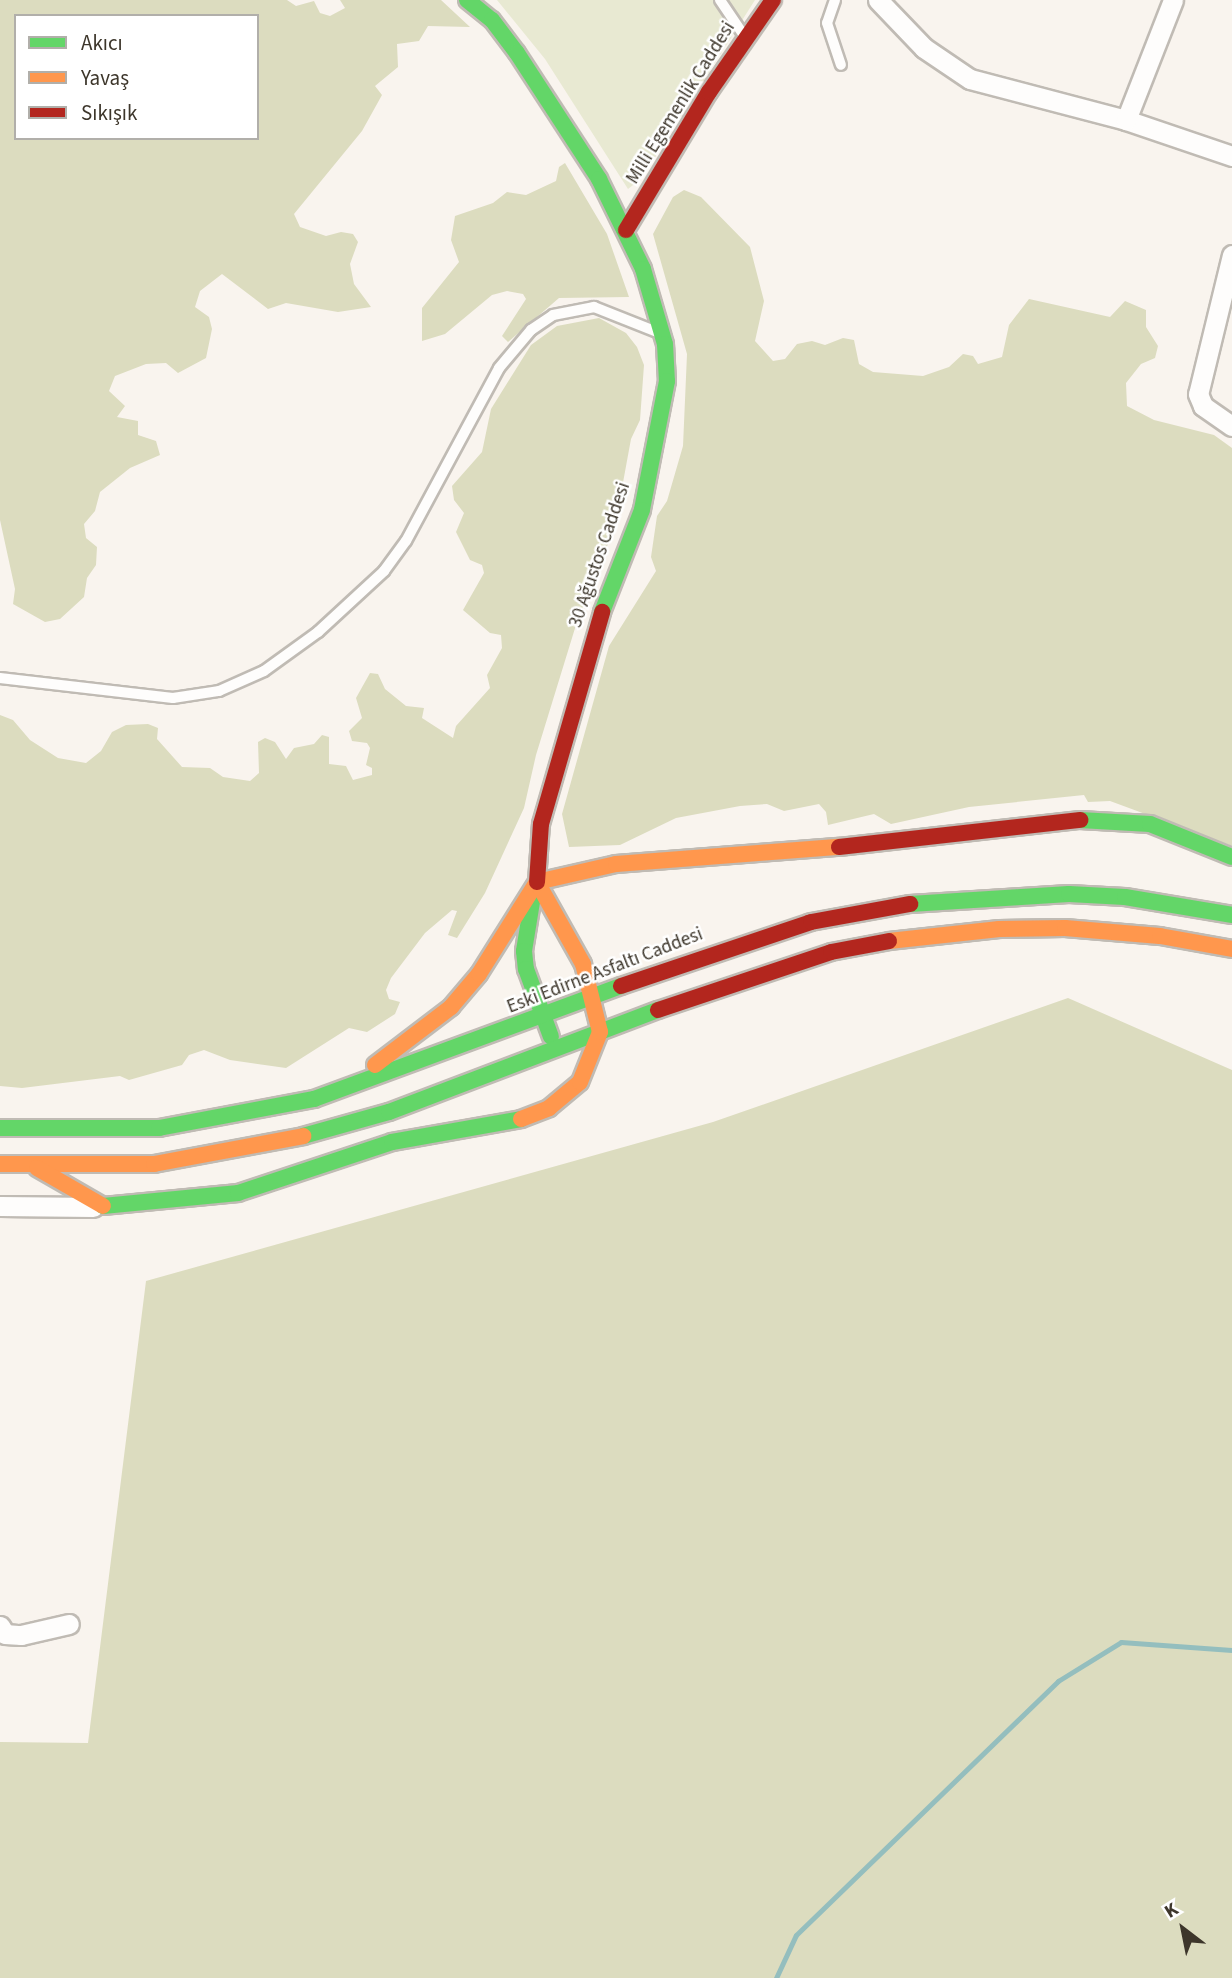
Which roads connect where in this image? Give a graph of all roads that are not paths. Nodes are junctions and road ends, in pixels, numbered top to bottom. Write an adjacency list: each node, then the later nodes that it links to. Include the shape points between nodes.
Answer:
1 (467, 0): 11 (main road, 30 Ağustos Caddesi, via 492,20 545,93)
2 (720, 0): 7 (lane)
3 (773, 0): 7 (main road, Milli Egemenlik Caddesi)
4 (835, 0): 8 (lane, via 827,23)
5 (878, 0): 9 (street, via 924,48 970,79)
6 (1173, 0): 9 (street)
7 (746, 38): 11 (main road, Milli Egemenlik Caddesi)
8 (841, 65)
9 (1126, 120): 10 (street)
10 (1232, 156)
11 (626, 230): 13 (main road, 30 Ağustos Caddesi, via 658,310)
12 (1232, 255): 14 (street, via 1198,394 1203,406)
13 (663, 335): 15 (lane, via 594,307 553,315 531,330 499,368 406,541 384,571 318,632 264,671 219,691 173,698); 17 (main road, 30 Ağustos Caddesi, via 667,381 642,510 607,596 570,711 541,824)
14 (1232, 426)
15 (0, 678)
16 (1232, 857): 17 (main road, via 1150,824 1097,818 813,850 616,864)
17 (537, 882): 20 (main road, via 579,954); 21 (main road, 30 Ağustos Caddesi, via 524,951); 27 (main road, via 479,974 452,1007 397,1051)
18 (1232, 915): 20 (main road, Eski Edirne Asfaltı Caddesi, via 1136,898 1069,894 909,903 763,936)
19 (1232, 949): 22 (main road, via 1160,936 1065,928 934,935 786,964)
20 (593, 998): 21 (main road, Eski Edirne Asfaltı Caddesi); 22 (main road)
21 (545, 1016): 23 (main road, 30 Ağustos Caddesi); 27 (main road, Eski Edirne Asfaltı Caddesi)
22 (600, 1032): 23 (main road); 28 (main road, via 580,1082 549,1108)
23 (555, 1049): 24 (main road); 28 (main road, 30 Ağustos Caddesi, via 555,1078 548,1097)
24 (493, 1074): 25 (main road); 31 (main road, via 378,1115 250,1150 154,1164)
25 (520, 1082)
26 (529, 1098): 28 (main road)
27 (314, 1099): 29 (main road, Eski Edirne Asfaltı Caddesi, via 159,1128)
28 (520, 1119): 33 (main road, via 392,1142 238,1193)
29 (0, 1128)
30 (0, 1164): 31 (main road)
31 (31, 1165): 33 (main road)
32 (0, 1206): 33 (street)
33 (103, 1206)
34 (69, 1624): 35 (street, via 22,1636 5,1634)
35 (0, 1626)

